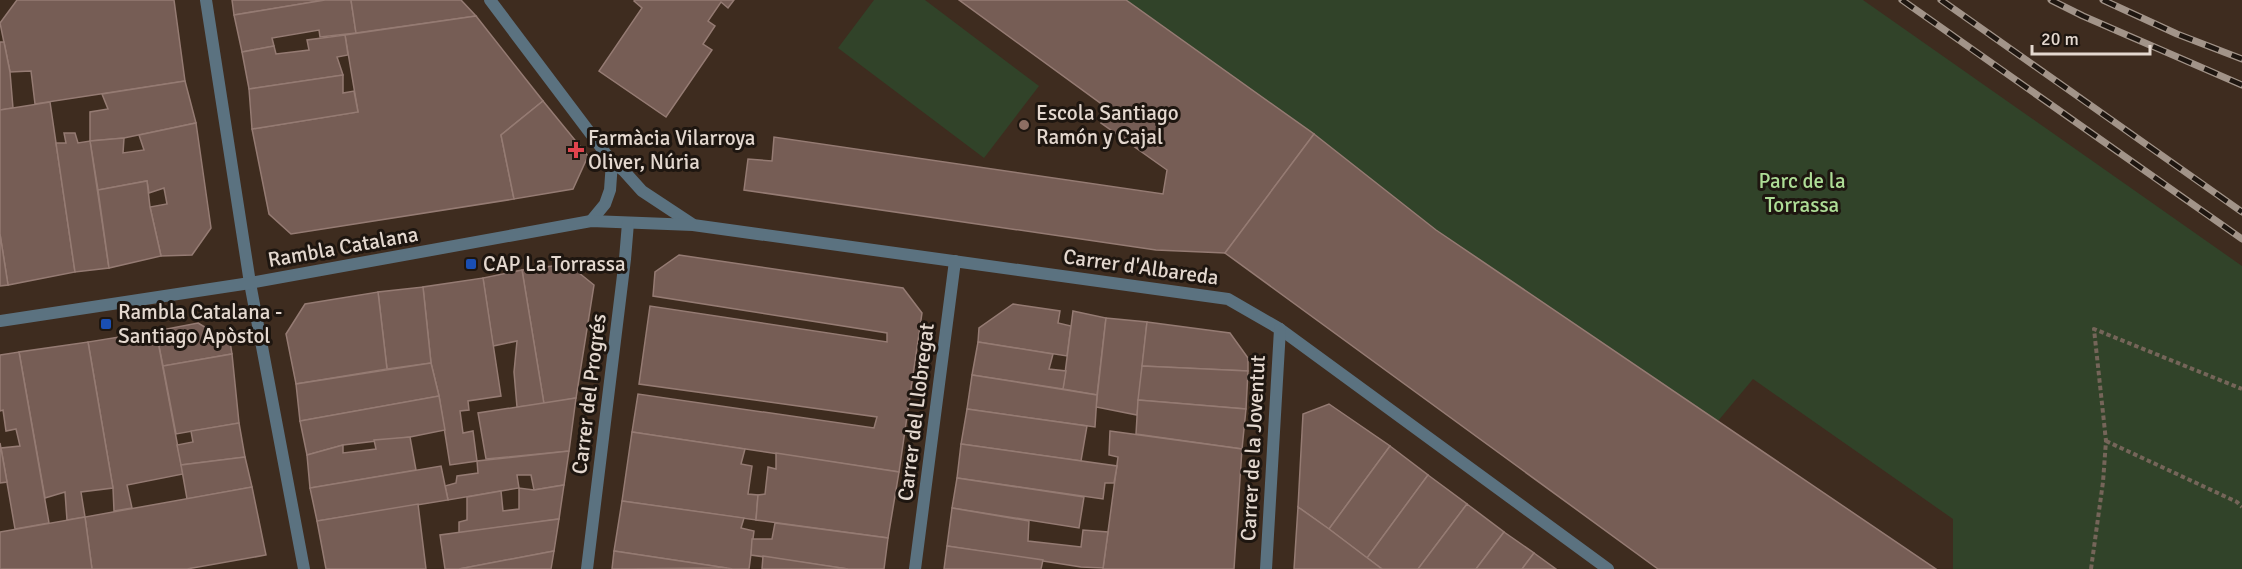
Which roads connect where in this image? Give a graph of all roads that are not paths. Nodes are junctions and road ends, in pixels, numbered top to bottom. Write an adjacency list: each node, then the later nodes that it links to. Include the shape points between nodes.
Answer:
1 (206, 0): 8 (street)
2 (490, 0): 3 (street)
3 (612, 162): 4 (street, via 610,190 605,204); 6 (street, via 642,190)
4 (591, 221): 5 (street, Rambla Catalana); 8 (street, Rambla Catalana)
5 (628, 223): 6 (street, Rambla Catalana); 12 (street, Carrer del Progrés)
6 (693, 225): 7 (street, Carrer d'Albareda)
7 (955, 261): 10 (street, Carrer d'Albareda, via 1228,299); 13 (street, Carrer del Llobregat)
8 (250, 283): 9 (street, Rambla Catalana); 11 (street)
9 (0, 321)
10 (1280, 329): 14 (street, Carrer de la Joventut); 15 (street, Carrer d'Albareda)
11 (304, 569)
12 (587, 569)
13 (915, 569)
14 (1266, 569)
15 (1608, 569)

